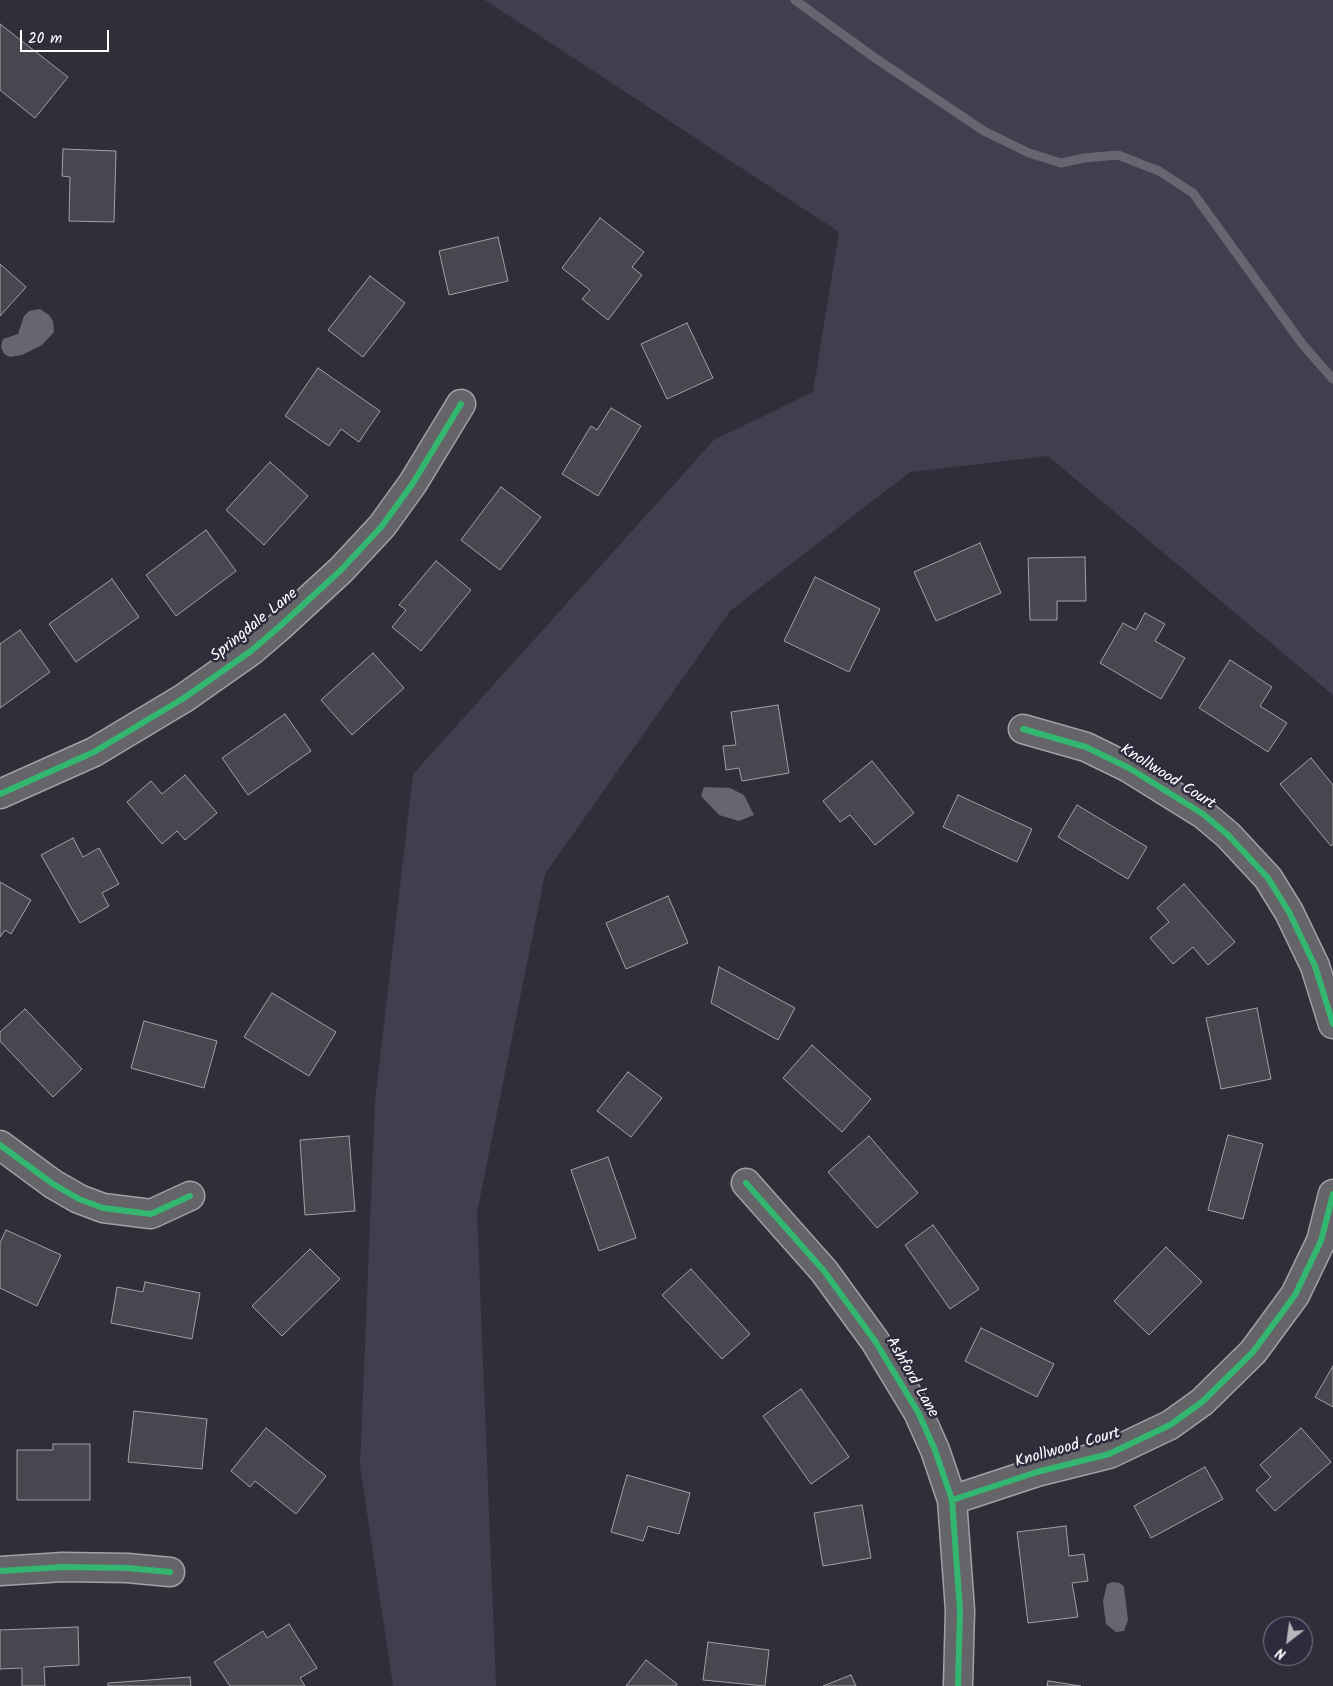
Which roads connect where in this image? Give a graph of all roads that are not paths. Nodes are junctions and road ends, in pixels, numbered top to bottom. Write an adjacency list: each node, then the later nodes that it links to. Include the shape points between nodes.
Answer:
1 (461, 404): 3 (street, Springdale Lane, via 413,483 365,546 272,633 184,698 94,752)
2 (1023, 728): 4 (street, Knollwood Court, via 1086,747 1129,768 1196,810 1228,835 1268,878 1289,912 1316,966)
3 (0, 794)
4 (1333, 1024)
5 (0, 1144): 8 (street, via 53,1184 103,1208 151,1214)
6 (746, 1183): 9 (street, Ashford Lane, via 824,1272 875,1341 918,1412)
7 (1333, 1194): 9 (street, Knollwood Court, via 1321,1241 1295,1295 1253,1352 1202,1402 1170,1425 1109,1454 1037,1472)
8 (190, 1196)
9 (952, 1500): 12 (street, Ashford Lane, via 960,1610)
10 (0, 1571): 11 (street, via 127,1568)
11 (170, 1572)
12 (958, 1686)

